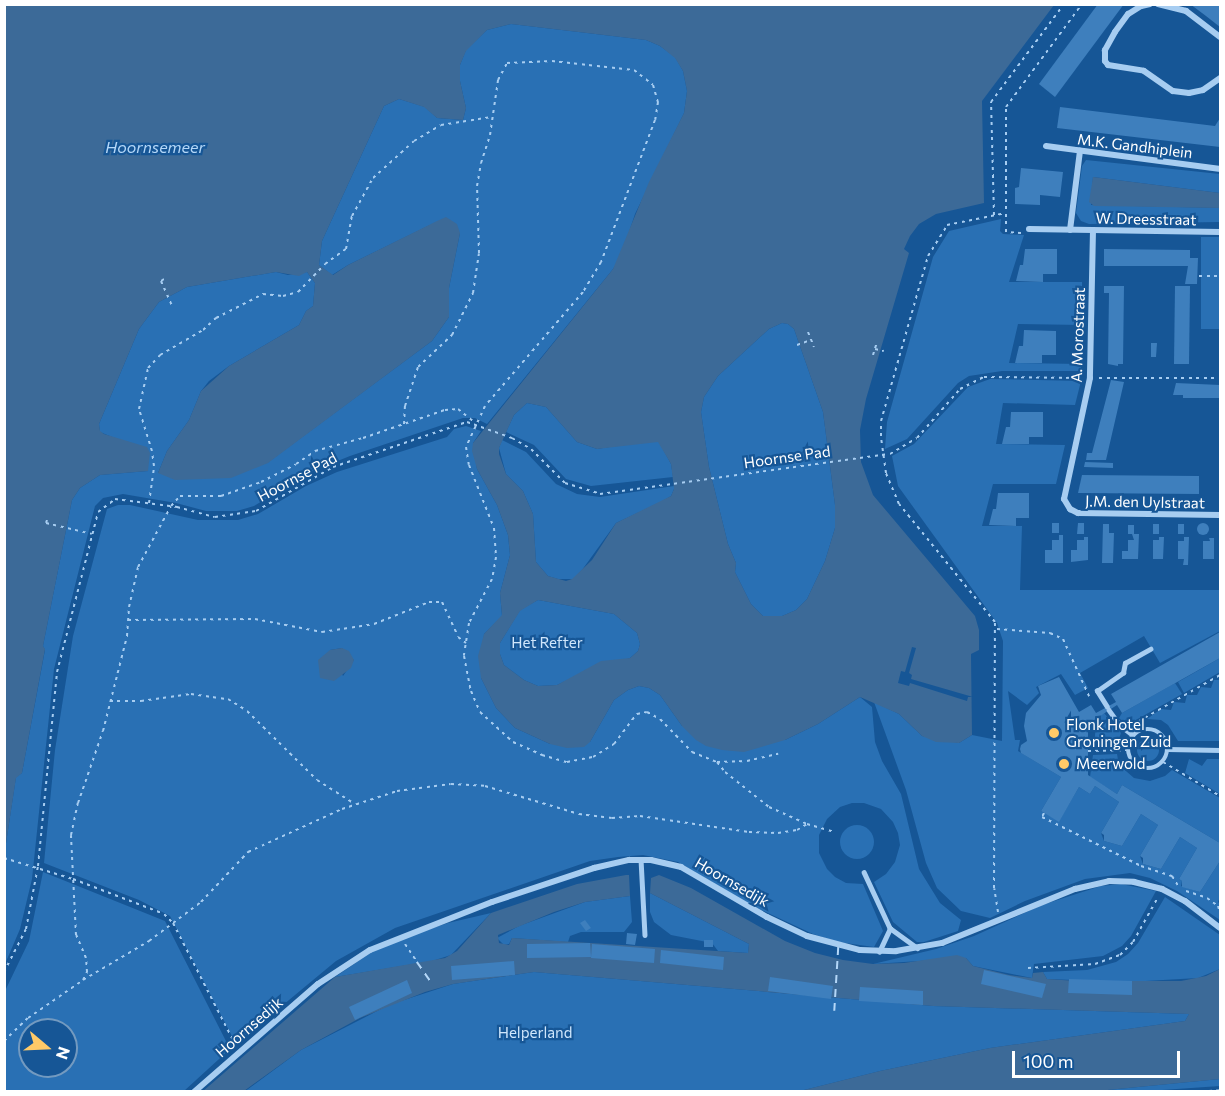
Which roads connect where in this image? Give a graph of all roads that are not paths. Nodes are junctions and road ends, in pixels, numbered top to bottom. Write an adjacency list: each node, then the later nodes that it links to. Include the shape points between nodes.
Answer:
1 (1150, 4): 4 (street, via 1128,14 1114,32 1105,50 1108,65 1144,71 1173,92 1203,90)
2 (1158, 4): 3 (street, via 1186,11)
3 (1221, 37)
4 (1221, 78)
5 (1046, 146): 6 (street, M.K. Gandhiplein)
6 (1080, 151): 7 (street, M.K. Gandhiplein); 9 (street)
7 (1221, 169)
8 (1029, 229): 9 (street, W. Dreesstraat)
9 (1070, 230): 10 (street, W. Dreesstraat)
10 (1093, 230): 11 (street, W. Dreesstraat); 12 (street, A. Morostraat, via 1090,378 1064,499)
11 (1221, 232)
12 (1070, 509): 13 (street, J.M. den Uylstraat, via 1078,513)
13 (1221, 514)
14 (1150, 649): 15 (lane, via 1125,663 1123,673)
15 (1097, 691): 16 (lane); 17 (lane)
16 (1089, 696)
17 (1133, 735): 18 (lane, via 1153,729 1164,736); 18 (lane, via 1127,750 1139,768 1153,769 1163,762)
18 (1168, 749): 19 (lane)
19 (1221, 750)
20 (641, 859): 24 (lane); 26 (street, Hoornsedijk, via 670,863 691,872 767,917 821,941); 27 (street, Hoornsedijk, via 594,868 492,902 370,950 318,984)
21 (864, 872): 22 (lane)
22 (890, 928): 25 (lane); 26 (lane)
23 (1221, 928): 25 (street, Hoornsedijk, via 1162,889 1109,881 1075,889 966,935)
24 (645, 935)
25 (918, 948): 26 (street, Hoornsedijk)
26 (879, 952)
27 (194, 1092)

